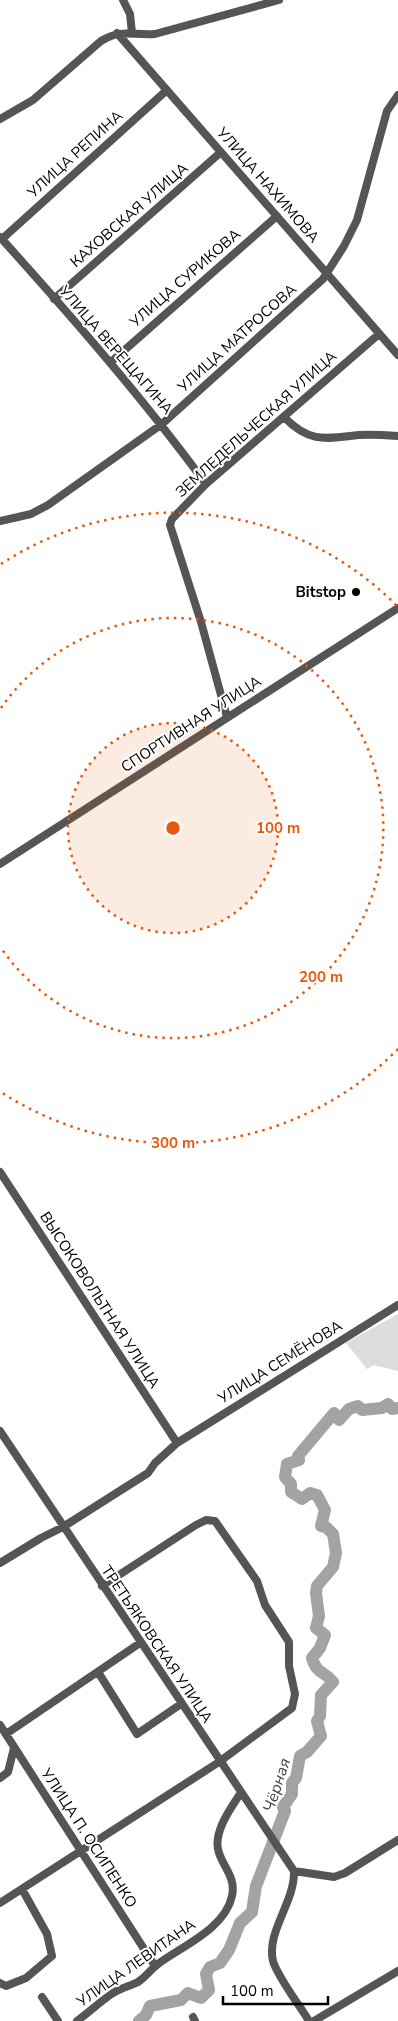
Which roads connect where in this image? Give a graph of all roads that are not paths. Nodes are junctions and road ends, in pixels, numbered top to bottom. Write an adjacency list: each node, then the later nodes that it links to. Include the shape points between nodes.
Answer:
1 (123, 0): 4 (street, via 130,14)
2 (279, 0): 4 (street, via 155,34)
3 (118, 33): 4 (street); 5 (street, УЛИЦА НАХИМОВА); 7 (street, via 102,41 33,100)
4 (132, 33)
5 (167, 90): 8 (street, УЛИЦА НАХИМОВА); 10 (street, УЛИЦА РЕПИНА)
6 (398, 95): 11 (street, УЛИЦА МАТРОСОВА, via 387,112 357,220)
7 (0, 119)
8 (221, 152): 9 (street, УЛИЦА НАХИМОВА); 12 (street, КАХОВСКАЯ УЛИЦА)
9 (277, 216): 11 (street, УЛИЦА НАХИМОВА); 15 (street, УЛИЦА СУРИКОВА)
10 (1, 238): 12 (street, УЛИЦА ВЕРЕЩАГИНА)
11 (327, 274): 13 (street, УЛИЦА НАХИМОВА); 17 (street, УЛИЦА МАТРОСОВА)
12 (54, 299): 15 (street, УЛИЦА ВЕРЕЩАГИНА)
13 (379, 334): 14 (street, УЛИЦА НАХИМОВА); 16 (street, ЗЕМЛЕДЕЛЬЧЕСКАЯ УЛИЦА)
14 (398, 355)
15 (111, 362): 17 (street, УЛИЦА ВЕРЕЩАГИНА)
16 (284, 417): 18 (street, via 303,433 325,439 360,435); 19 (street, ЗЕМЛЕДЕЛЬЧЕСКАЯ УЛИЦА)
17 (162, 424): 19 (street, УЛИЦА ВЕРЕЩАГИНА); 20 (street, УЛИЦА МАТРОСОВА, via 48,505 31,514)
18 (398, 436)
19 (206, 484): 22 (street, ЗЕМЛЕДЕЛЬЧЕСКАЯ УЛИЦА, via 170,525)
20 (0, 521)
21 (398, 608): 22 (street, СПОРТИВНАЯ УЛИЦА)
22 (227, 717): 23 (street, СПОРТИВНАЯ УЛИЦА)
23 (0, 864)
24 (0, 1172): 27 (street, ВЫСОКОВОЛЬТНАЯ УЛИЦА)
25 (398, 1305): 27 (street, УЛИЦА СЕМЁНОВА)
26 (2, 1436): 28 (street, ТРЕТЬЯКОВСКАЯ УЛИЦА)
27 (177, 1443): 28 (street, УЛИЦА СЕМЁНОВА, via 148,1473)
28 (63, 1527): 29 (street, УЛИЦА СЕМЁНОВА); 30 (street, ТРЕТЬЯКОВСКАЯ УЛИЦА)
29 (0, 1563)
30 (102, 1586): 31 (street, ТРЕТЬЯКОВСКАЯ УЛИЦА); 37 (street, via 206,1520 215,1521 257,1581 265,1605 289,1642 289,1666 295,1694 292,1708)
31 (140, 1643): 32 (street); 33 (street, ТРЕТЬЯКОВСКАЯ УЛИЦА)
32 (98, 1672): 33 (street, via 137,1734); 35 (street)
33 (181, 1704): 37 (street, ТРЕТЬЯКОВСКАЯ УЛИЦА)
34 (0, 1726): 35 (street, УЛИЦА П. ОСИПЕНКО)
35 (6, 1734): 36 (street, УЛИЦА П. ОСИПЕНКО)
36 (14, 1748): 38 (street, via 8,1772); 41 (street, УЛИЦА П. ОСИПЕНКО)
37 (219, 1762): 39 (street, ТРЕТЬЯКОВСКАЯ УЛИЦА); 41 (street)
38 (0, 1778)
39 (240, 1794): 42 (street, ТРЕТЬЯКОВСКАЯ УЛИЦА); 45 (street, УЛИЦА ЛЕВИТАНА, via 224,1821 217,1844 231,1877 232,1896 228,1905 208,1930)
40 (398, 1840): 42 (street, via 334,1878)
41 (82, 1850): 43 (street); 45 (street, УЛИЦА П. ОСИПЕНКО)
42 (291, 1868): 51 (street, via 294,1884 271,1951 273,1963)
43 (22, 1889): 44 (street); 47 (street, via 47,1934 52,1956 26,1978 6,1986)
44 (0, 1904)
45 (155, 1966): 50 (street, УЛИЦА ЛЕВИТАНА, via 148,1976 115,1991)
46 (398, 1970): 52 (street)
47 (0, 1983)
48 (42, 1997): 49 (street)
49 (58, 2021)
50 (77, 2021)
51 (309, 2021)
52 (314, 2021)

